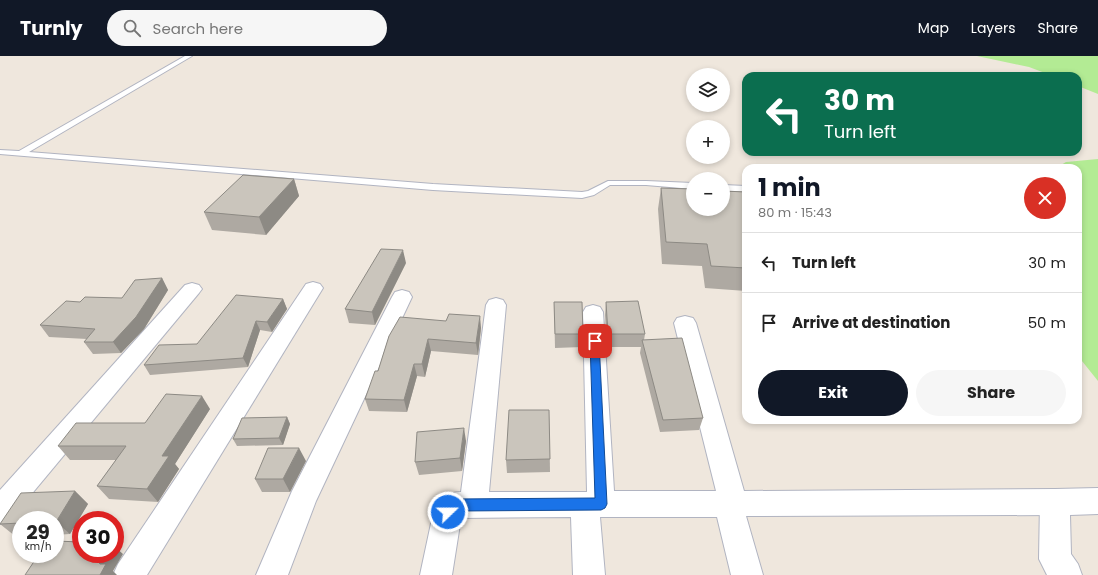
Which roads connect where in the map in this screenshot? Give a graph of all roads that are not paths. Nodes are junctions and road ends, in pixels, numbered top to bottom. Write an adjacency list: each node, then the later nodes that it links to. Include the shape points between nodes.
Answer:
1 (190, 56): 3 (lane)
2 (0, 152): 3 (lane)
3 (22, 153): 4 (lane, via 433,187 582,195 608,183)
4 (686, 186)
5 (730, 188): 6 (lane)
6 (742, 189)
7 (313, 288): 19 (street)
8 (192, 289): 18 (street)
9 (402, 297): 20 (street, via 302,500)
10 (496, 306): 17 (street)
11 (593, 312): 16 (street)
12 (685, 323): 15 (street)
13 (1098, 501): 14 (street)
14 (1055, 502): 15 (street); 24 (street, via 1055,559)
15 (730, 503): 16 (street); 23 (street)
16 (593, 504): 17 (street); 22 (street)
17 (474, 505): 21 (street, via 457,505 448,512)
18 (0, 511)
19 (129, 575)
20 (272, 575)
21 (436, 575)
22 (589, 575)
23 (748, 575)
24 (1066, 575)

